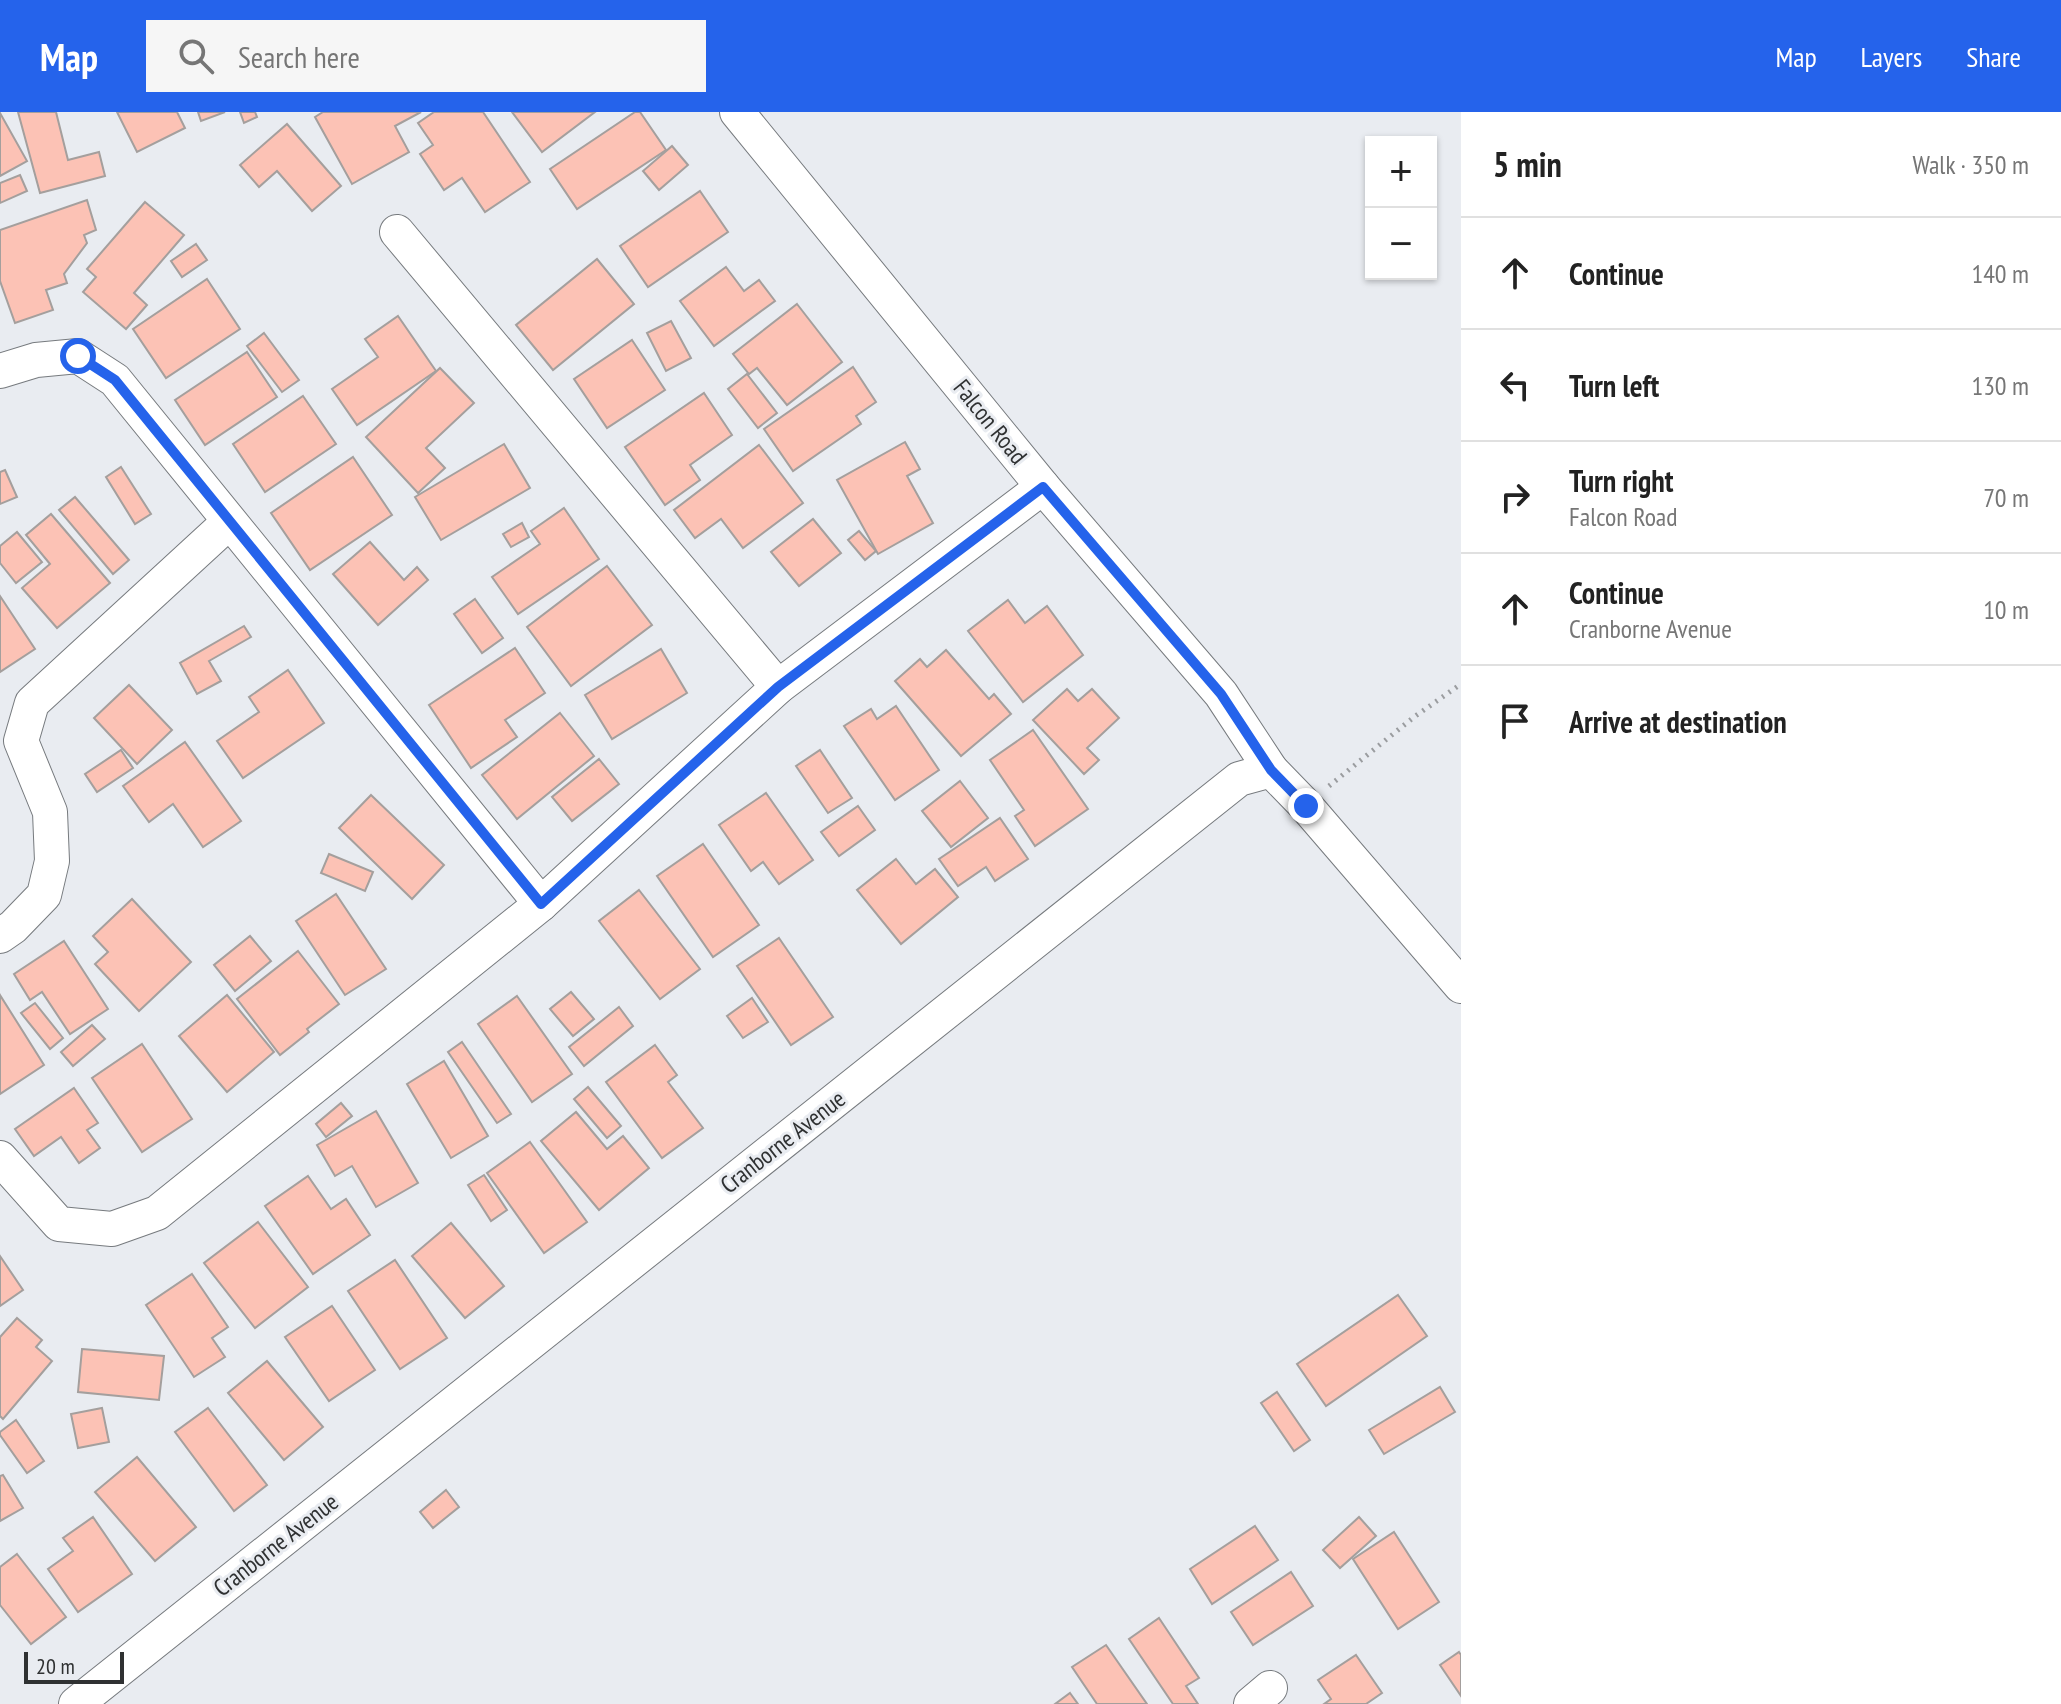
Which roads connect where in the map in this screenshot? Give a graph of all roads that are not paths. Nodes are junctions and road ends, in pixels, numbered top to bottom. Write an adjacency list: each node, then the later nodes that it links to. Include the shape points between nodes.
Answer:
1 (737, 112): 4 (street, Falcon Road)
2 (397, 232): 6 (street)
3 (0, 371): 5 (street, via 36,360 78,356 91,364 115,380)
4 (1043, 487): 6 (street); 7 (street, Falcon Road, via 1221,694)
5 (229, 522): 8 (street); 9 (street, via 32,703 21,741 50,812 52,861 44,895)
6 (778, 687): 8 (street)
7 (1271, 770): 10 (street); 12 (street, Cranborne Avenue, via 1239,779)
8 (541, 904): 11 (street, via 157,1213 112,1229 59,1224)
9 (0, 936)
10 (1461, 986)
11 (0, 1158)
12 (76, 1704)

